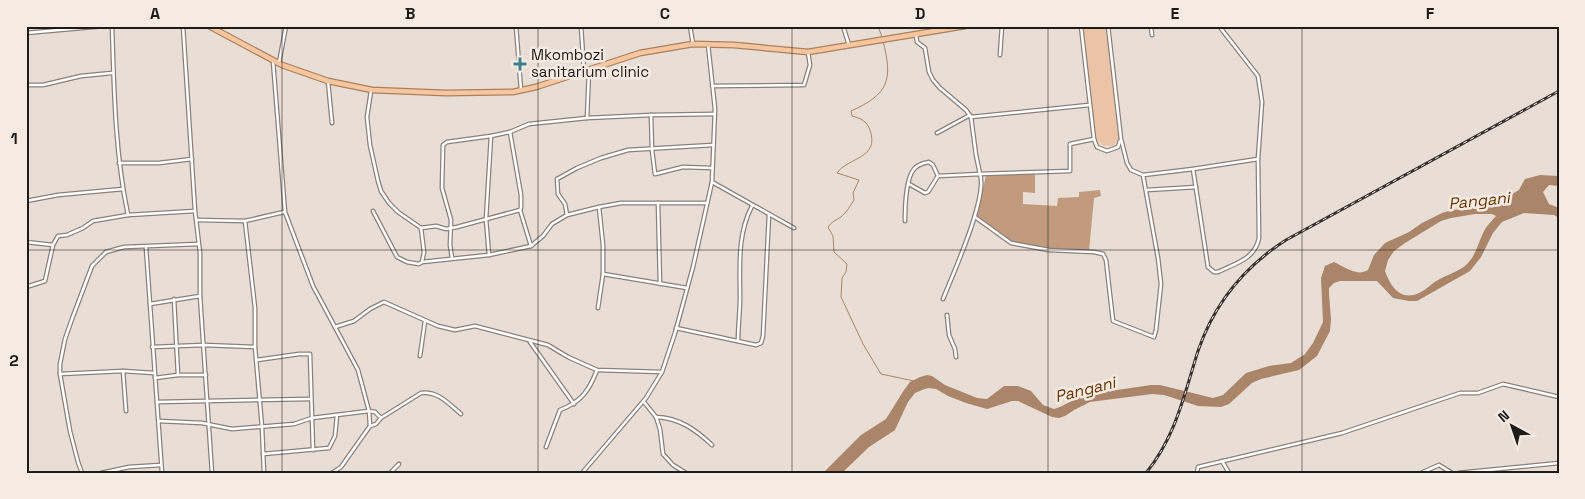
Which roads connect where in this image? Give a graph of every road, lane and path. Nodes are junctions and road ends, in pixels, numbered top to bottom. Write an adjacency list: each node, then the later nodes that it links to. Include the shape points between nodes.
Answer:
1 (104, 26): 16 (street)
2 (112, 26): 29 (street)
3 (183, 26): 49 (street)
4 (209, 26): 26 (highway)
5 (286, 26): 27 (street)
6 (516, 26): 34 (street)
7 (581, 26): 28 (street)
8 (690, 26): 22 (street)
9 (843, 26): 23 (street)
10 (965, 26): 17 (highway)
11 (1002, 26): 25 (street)
12 (1081, 26): 35 (street)
13 (1108, 26): 45 (street)
14 (1151, 26): 20 (street)
15 (1219, 26): 48 (street, via 1258,76 1262,102)
16 (72, 27): 18 (street)
17 (945, 28): 19 (highway)
18 (26, 32)
19 (916, 34): 23 (highway); 38 (street, via 917,42 925,48 933,80)
20 (1152, 35)
21 (708, 43): 22 (highway); 24 (highway); 32 (street)
22 (693, 44): 28 (highway, via 640,53)
23 (849, 46): 24 (highway)
24 (808, 52): 32 (street, via 810,65 804,85)
25 (1000, 55)
26 (273, 60): 27 (highway); 69 (street)
27 (279, 63): 30 (highway)
28 (587, 72): 34 (highway); 39 (street)
29 (112, 73): 31 (street); 50 (street)
30 (328, 81): 33 (highway); 40 (street)
31 (26, 85)
32 (712, 86): 36 (street)
33 (372, 90): 34 (highway, via 446,93); 78 (street, via 368,117 370,145 381,191 398,212)
34 (521, 90)
35 (1089, 105): 38 (street); 44 (street)
36 (714, 114): 37 (street); 46 (street)
37 (651, 115): 39 (street); 47 (street)
38 (971, 116): 42 (street); 53 (street)
39 (587, 118): 41 (street, via 529,124)
40 (332, 123)
41 (510, 132): 43 (street); 66 (street, via 521,196)
42 (937, 133)
43 (491, 136): 74 (street); 79 (street, via 443,145 442,188)
44 (1094, 139): 45 (street, via 1097,147 1107,150 1118,147); 53 (street, via 1070,144 1070,171)
45 (1120, 139): 54 (street, via 1131,170)
46 (713, 146): 47 (street); 51 (street)
47 (652, 150): 51 (street, via 655,174 683,167); 72 (street, via 628,150 601,158 557,179 558,194)
48 (1258, 159): 52 (street); 58 (street, via 1257,247 1248,257 1218,272 1208,267)
49 (192, 160): 50 (street); 67 (street)
50 (119, 163): 59 (street)
51 (712, 168): 56 (street)
52 (1193, 170): 54 (street); 58 (street)
53 (980, 174): 55 (street); 73 (street, via 983,181)
54 (1143, 174): 60 (street)
55 (938, 176): 57 (street, via 925,193); 57 (street, via 933,165 923,163 912,172)
56 (712, 182): 63 (street); 64 (street)
57 (909, 184): 77 (street)
58 (1196, 187): 60 (street)
59 (122, 189): 61 (street); 71 (street)
60 (1147, 190): 73 (street, via 1161,284 1154,337 1113,320 1106,260 1102,254 1011,243)
61 (26, 200)
62 (658, 202): 63 (street); 65 (street); 90 (street)
63 (707, 203): 92 (street)
64 (752, 206): 70 (street); 102 (street, via 744,220 739,261)
65 (599, 207): 72 (street); 89 (street)
66 (520, 210): 74 (street); 84 (street)
67 (195, 211): 71 (street); 75 (street)
68 (373, 211): 88 (street, via 397,257 406,262)
69 (285, 212): 76 (street); 100 (street, via 313,286)
70 (769, 214): 80 (street); 102 (street, via 763,336 761,343 756,345)
71 (128, 215): 82 (street, via 93,221 67,235 58,236)
72 (567, 215): 84 (street, via 552,224)
73 (975, 217): 95 (street)
74 (486, 219): 79 (street); 86 (street)
75 (197, 220): 76 (street); 83 (street)
76 (245, 221): 107 (street, via 255,308)
77 (905, 221)
78 (421, 228): 79 (street); 88 (street)
79 (451, 228): 87 (street)
80 (794, 228)
81 (26, 242): 82 (street)
82 (54, 244): 91 (street, via 45,281)
83 (198, 244): 85 (street); 93 (street)
84 (531, 246): 86 (street)
85 (146, 248): 96 (street); 115 (street, via 106,252 92,266 65,339)
86 (489, 255): 87 (street)
87 (452, 258): 88 (street)
88 (422, 262)
89 (603, 274): 90 (street); 97 (street)
90 (660, 284): 92 (street)
91 (26, 287)
92 (687, 288): 101 (street)
93 (200, 296): 94 (street); 104 (street)
94 (174, 299): 96 (street); 105 (street)
95 (943, 299)
96 (150, 304): 106 (street)
97 (598, 308)
98 (947, 315): 109 (street)
99 (425, 321): 100 (street, via 384,302 354,321); 103 (street, via 455,330 475,326); 108 (street)
100 (335, 328): 126 (street, via 358,370)
101 (676, 328): 102 (street); 113 (street)
102 (738, 341)
103 (530, 342): 111 (street, via 548,345); 125 (street)
104 (204, 345): 105 (street); 107 (street); 117 (street)
105 (178, 346): 106 (street); 116 (street)
106 (152, 347): 114 (street)
107 (255, 347): 110 (street)
108 (420, 356)
109 (956, 357)
110 (257, 360): 120 (street); 121 (street, via 310,354)
111 (597, 370): 113 (street); 125 (street, via 593,382)
112 (123, 371): 114 (street); 115 (street); 127 (street)
113 (662, 372): 124 (street)
114 (154, 373): 118 (street)
115 (60, 374): 145 (street, via 70,431)
116 (178, 375): 117 (street); 118 (street)
117 (206, 375): 122 (street)
118 (155, 378): 123 (street)
119 (1559, 398): 141 (street, via 1503,384 1478,393 1460,393 1342,433)
120 (260, 399): 121 (street); 122 (street); 136 (street)
121 (311, 399): 131 (street)
122 (208, 401): 123 (street); 134 (street)
123 (157, 402): 133 (street)
124 (644, 402): 130 (street); 152 (street)
125 (574, 404): 138 (street, via 560,410)
126 (369, 411): 129 (street); 132 (street); 135 (street)
127 (126, 412)
128 (461, 414): 132 (street, via 441,396 428,392 421,393)
129 (337, 415): 131 (street); 139 (street, via 332,445)
130 (656, 417): 137 (street, via 682,422); 153 (street, via 663,454)
131 (312, 418): 136 (street, via 294,424); 139 (street)
132 (381, 418): 135 (street)
133 (159, 421): 134 (street); 144 (street)
134 (209, 424): 136 (street, via 232,429); 148 (street)
135 (370, 426): 150 (street, via 341,467)
136 (262, 427): 140 (street)
137 (712, 445)
138 (546, 447)
139 (313, 450): 140 (street)
140 (263, 454): 149 (street)
141 (1222, 461): 154 (street, via 1198,467); 155 (street)
142 (1559, 463): 158 (street)
143 (399, 464): 151 (street)
144 (161, 465): 146 (street, via 117,468); 147 (street)
145 (82, 473)
146 (101, 473)
147 (162, 473)
148 (212, 473)
149 (264, 473)
150 (332, 473)
151 (390, 473)
152 (582, 473)
153 (686, 473)
154 (1197, 473)
155 (1229, 473)
156 (1421, 473): 157 (street, via 1439,465)
157 (1452, 473)
158 (1458, 473)

